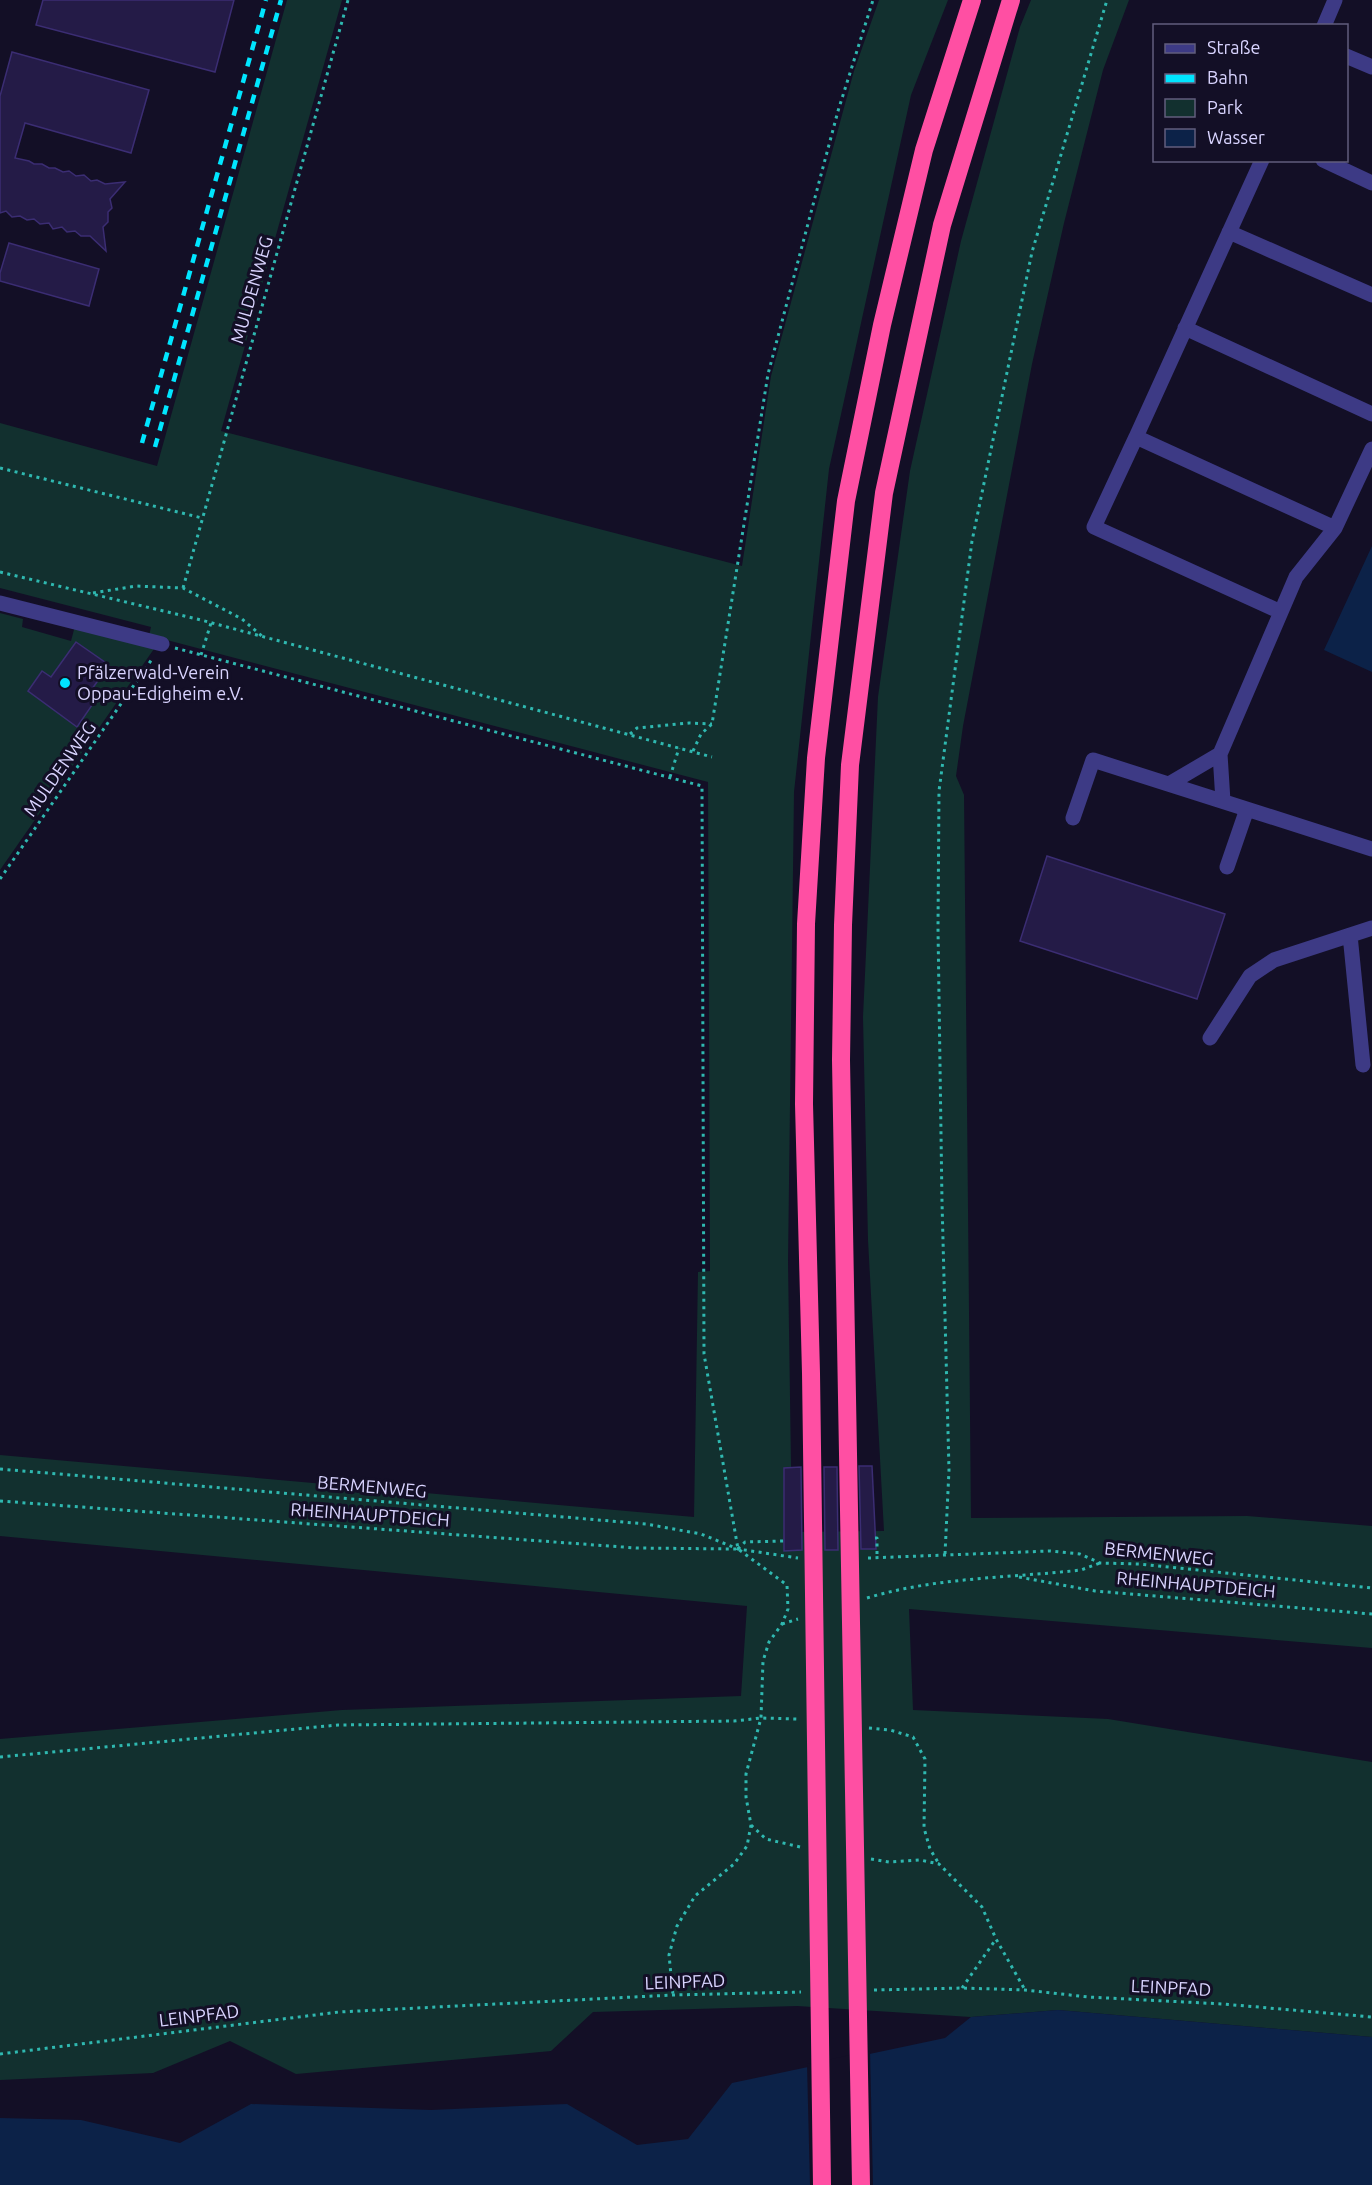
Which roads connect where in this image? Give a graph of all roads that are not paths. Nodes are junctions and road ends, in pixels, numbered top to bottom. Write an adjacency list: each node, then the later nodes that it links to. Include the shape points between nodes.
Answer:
1 (972, 0): 31 (highway, via 924,150 882,325 846,501 816,758 806,924 804,1104)
2 (1011, 0): 32 (highway, via 942,225 884,494 850,765 841,1060)
3 (1335, 0): 4 (lane)
4 (1325, 24)
5 (1348, 56): 6 (lane)
6 (1372, 67)
7 (1261, 162): 10 (lane)
8 (1327, 162): 9 (lane)
9 (1372, 183)
10 (1229, 231): 11 (lane); 12 (lane)
11 (1372, 295)
12 (1185, 328): 13 (lane); 14 (lane)
13 (1372, 414)
14 (1136, 437): 16 (lane); 18 (lane, via 1094,527)
15 (1372, 448): 16 (lane)
16 (1335, 528): 18 (lane, via 1296,578)
17 (0, 603): 19 (lane)
18 (1281, 612): 20 (lane)
19 (162, 644)
20 (1220, 754): 21 (lane); 22 (lane)
21 (1169, 784): 22 (lane); 24 (lane, via 1093,760)
22 (1223, 801): 23 (lane)
23 (1247, 809): 25 (lane); 26 (lane)
24 (1073, 818)
25 (1372, 849)
26 (1227, 867)
27 (1372, 928): 28 (lane)
28 (1350, 935): 29 (lane, via 1274,960 1250,976); 30 (lane)
29 (1210, 1038)
30 (1363, 1065)
31 (822, 2185)
32 (861, 2185)

